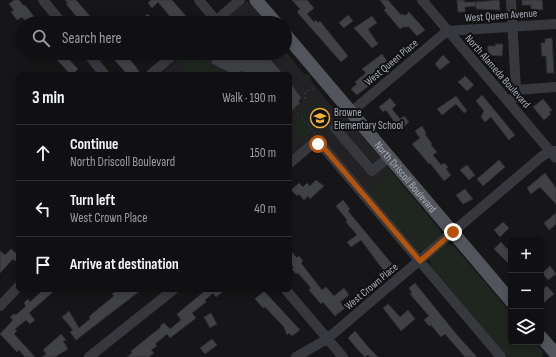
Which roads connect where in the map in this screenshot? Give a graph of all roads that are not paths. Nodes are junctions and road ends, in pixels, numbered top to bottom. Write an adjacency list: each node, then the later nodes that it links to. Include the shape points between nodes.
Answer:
1 (43, 0): 7 (street)
2 (198, 0): 8 (street)
3 (240, 0): 9 (street)
4 (256, 0): 10 (main road)
5 (422, 0): 13 (street, North Alameda Boulevard)
6 (511, 0): 12 (street)
7 (56, 16)
8 (210, 16)
9 (222, 16)
10 (270, 16)
11 (556, 24): 12 (street, West Queen Avenue)
12 (513, 26): 13 (street, West Queen Avenue); 20 (street)
13 (447, 31): 21 (street, North Alameda Boulevard); 22 (street, West Queen Place)
14 (292, 42): 22 (main road, North Driscoll Boulevard)
15 (93, 60): 17 (street)
16 (168, 60): 18 (street)
17 (102, 72)
18 (153, 72)
19 (556, 87): 20 (street)
20 (516, 90): 21 (street)
21 (509, 103): 24 (street, North Alameda Boulevard)
22 (351, 112): 25 (main road, North Driscoll Boulevard)
23 (335, 128): 25 (street, via 372,171)
24 (554, 153): 27 (street, West Crown Place)
25 (389, 157): 27 (main road, North Driscoll Boulevard)
26 (292, 161): 28 (street, via 311,145 318,144 324,148)
27 (453, 232): 28 (street, West Crown Place); 32 (main road, North Driscoll Boulevard)
28 (420, 261): 34 (street, West Crown Place); 40 (street)
29 (16, 289): 33 (street)
30 (170, 292): 37 (street)
31 (288, 292): 34 (street)
32 (508, 297)
33 (0, 306)
34 (327, 339): 38 (street, West Crown Place); 39 (street)
35 (544, 341): 36 (main road)
36 (554, 354)
37 (89, 357)
38 (296, 357)
39 (343, 357)
40 (502, 357)

